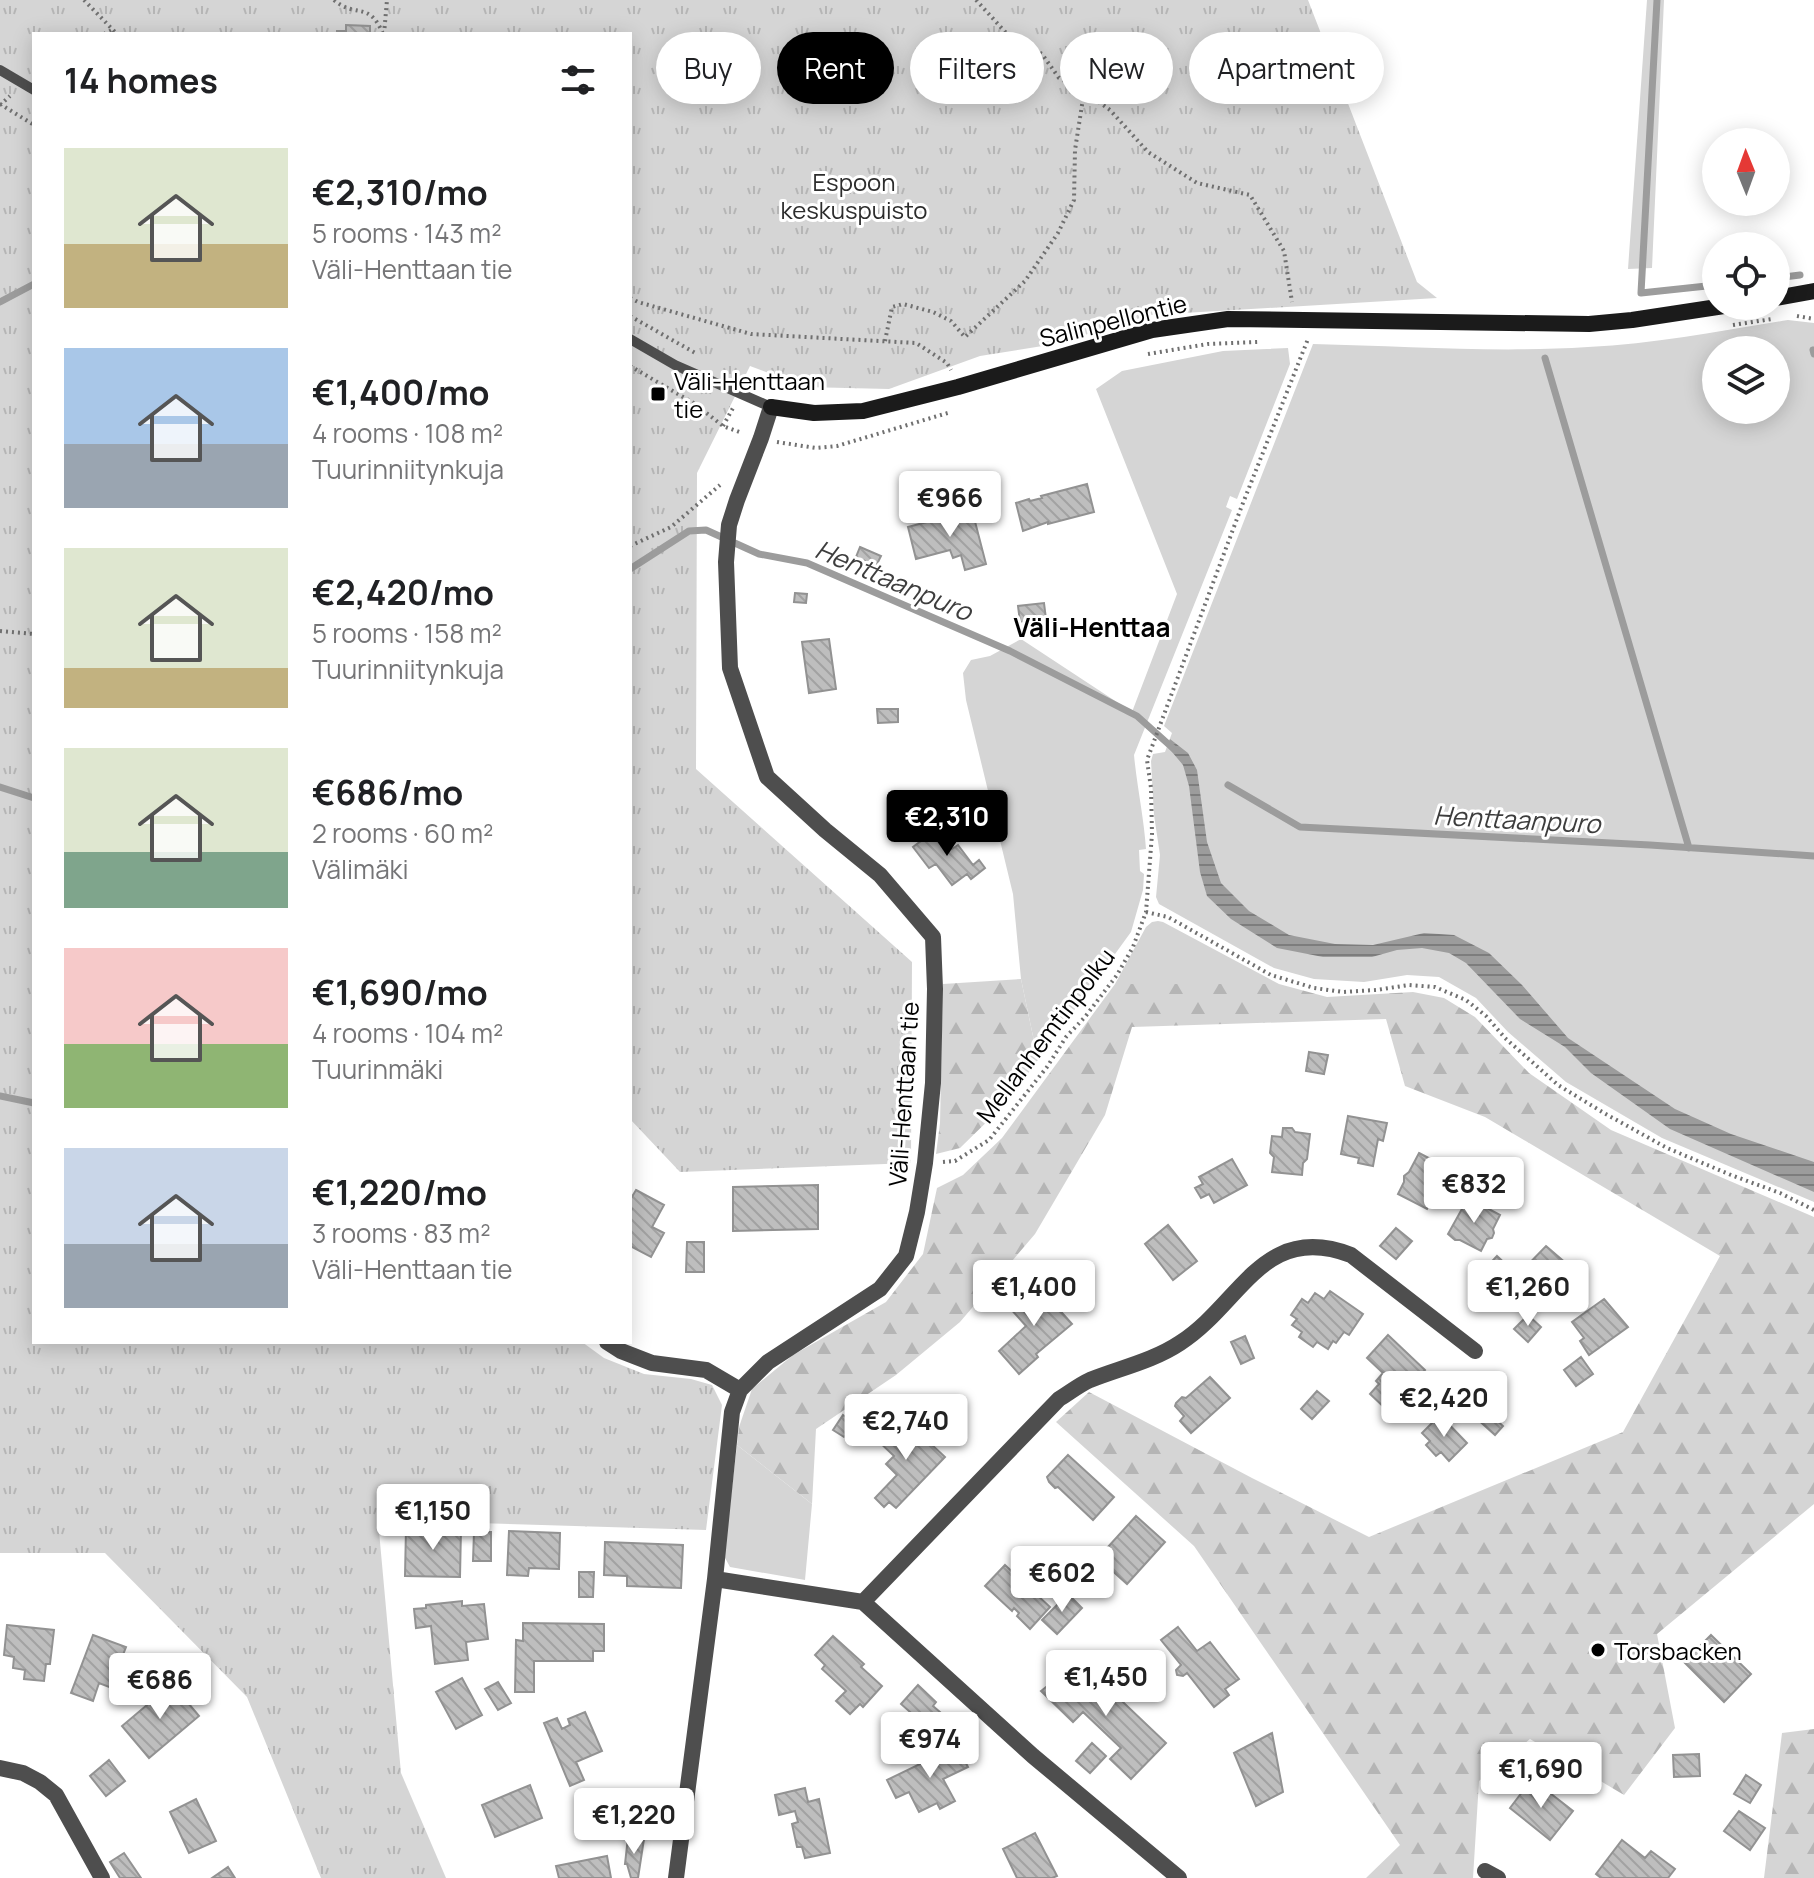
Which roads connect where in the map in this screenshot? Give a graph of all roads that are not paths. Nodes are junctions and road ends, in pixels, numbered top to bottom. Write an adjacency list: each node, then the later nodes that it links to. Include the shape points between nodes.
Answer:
1 (0, 70): 2 (lane)
2 (32, 89)
3 (1814, 291): 4 (street)
4 (1790, 295)
5 (1702, 309): 7 (street, Salinpellontie, via 1589,324 1228,319 1152,330 863,411 814,413)
6 (632, 340): 7 (lane, Salinpellontie)
7 (771, 407): 10 (street, Väli-Henttaan tie, via 729,525 730,668 767,777 880,875 933,937 933,1083 925,1163 906,1256 880,1289 768,1362)
8 (610, 1344): 10 (street, via 652,1363 706,1370)
9 (1475, 1351): 12 (street, via 1351,1255 1316,1246 1286,1252 1269,1260 1205,1326 1179,1344 1088,1381 1059,1399)
10 (740, 1390): 11 (street, via 729,1433)
11 (715, 1579): 12 (street); 15 (street)
12 (863, 1602): 16 (street, via 1033,1756)
13 (0, 1768): 14 (street, via 23,1773 56,1795)
14 (102, 1878)
15 (676, 1878)
16 (1179, 1878)

